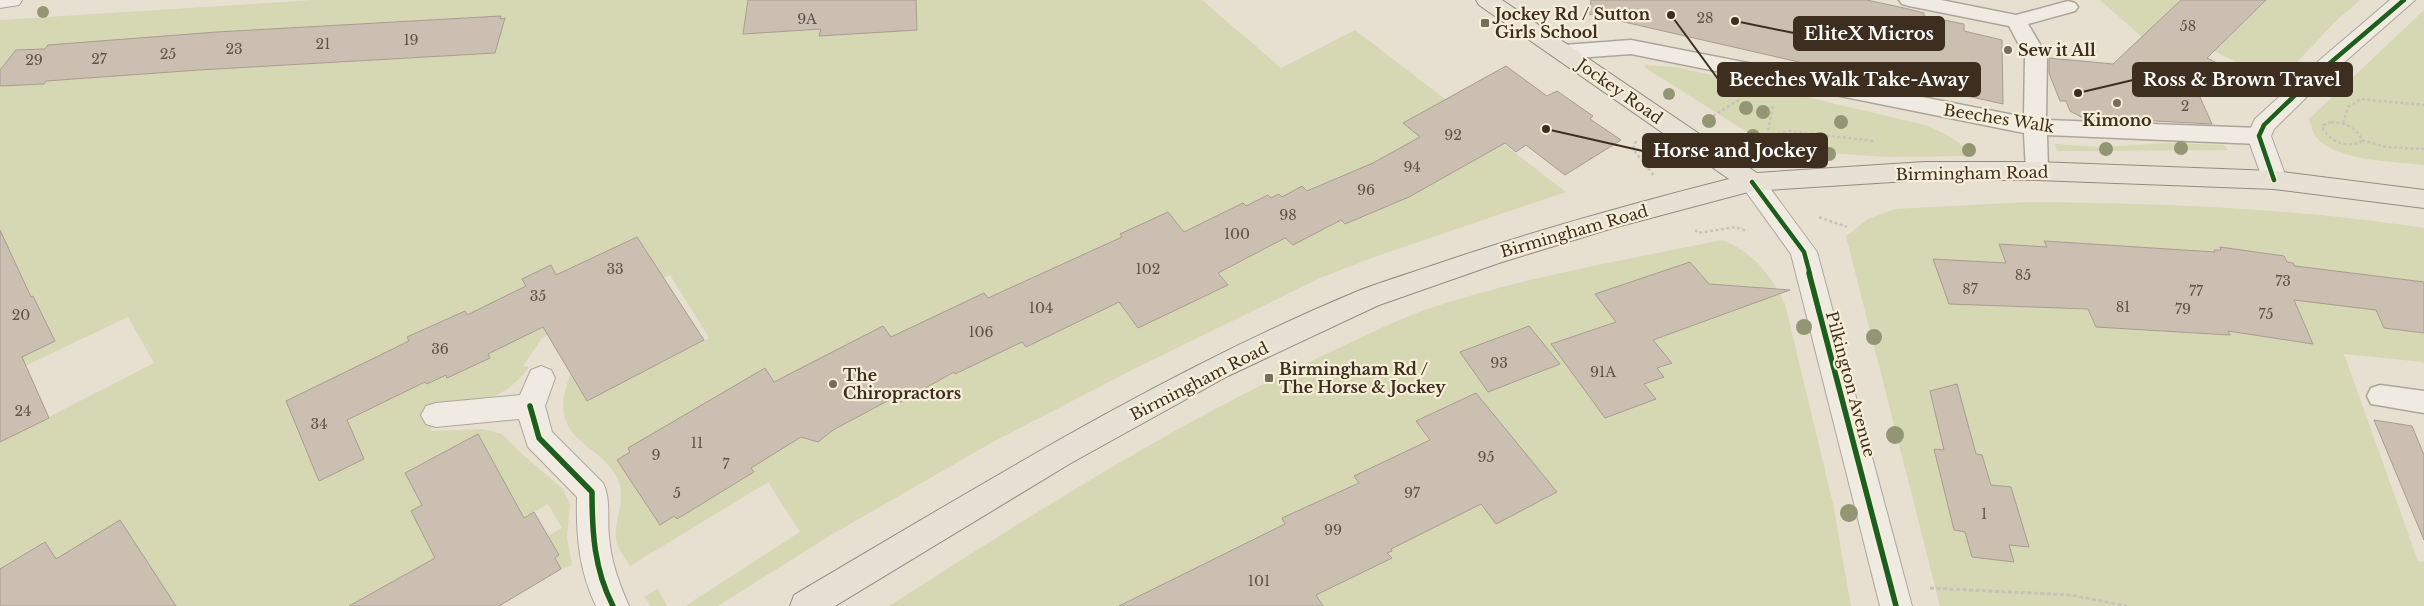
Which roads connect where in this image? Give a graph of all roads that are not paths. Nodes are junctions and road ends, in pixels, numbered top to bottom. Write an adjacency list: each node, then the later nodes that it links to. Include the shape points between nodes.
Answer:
1 (11, 0): 5 (street)
2 (1487, 0): 8 (main road, Jockey Road)
3 (1909, 0): 7 (lane)
4 (2404, 0): 10 (street, via 2316,75 2264,126)
5 (0, 1)
6 (2068, 7): 7 (lane)
7 (2016, 21): 9 (lane, via 2036,56)
8 (1564, 52): 9 (lane, Beeches Walk, via 1631,47); 13 (main road, Jockey Road)
9 (2034, 128): 10 (lane, Beeches Walk); 11 (lane)
10 (2259, 136): 12 (street)
11 (2037, 171): 12 (main road, Birmingham Road); 13 (main road, Birmingham Road, via 1924,171)
12 (2274, 180): 14 (main road, Birmingham Road)
13 (1752, 182): 20 (street, Pilkington Avenue, via 1804,252); 22 (main road, Birmingham Road, via 1602,222 1369,298 1218,368 1069,449)
14 (2424, 199)
15 (541, 378): 18 (street)
16 (2380, 396): 17 (lane)
17 (2424, 402)
18 (530, 406): 19 (street); 21 (street, via 539,438 592,492 592,545 608,597)
19 (436, 415)
20 (1894, 597)
21 (614, 606)
22 (806, 606)

